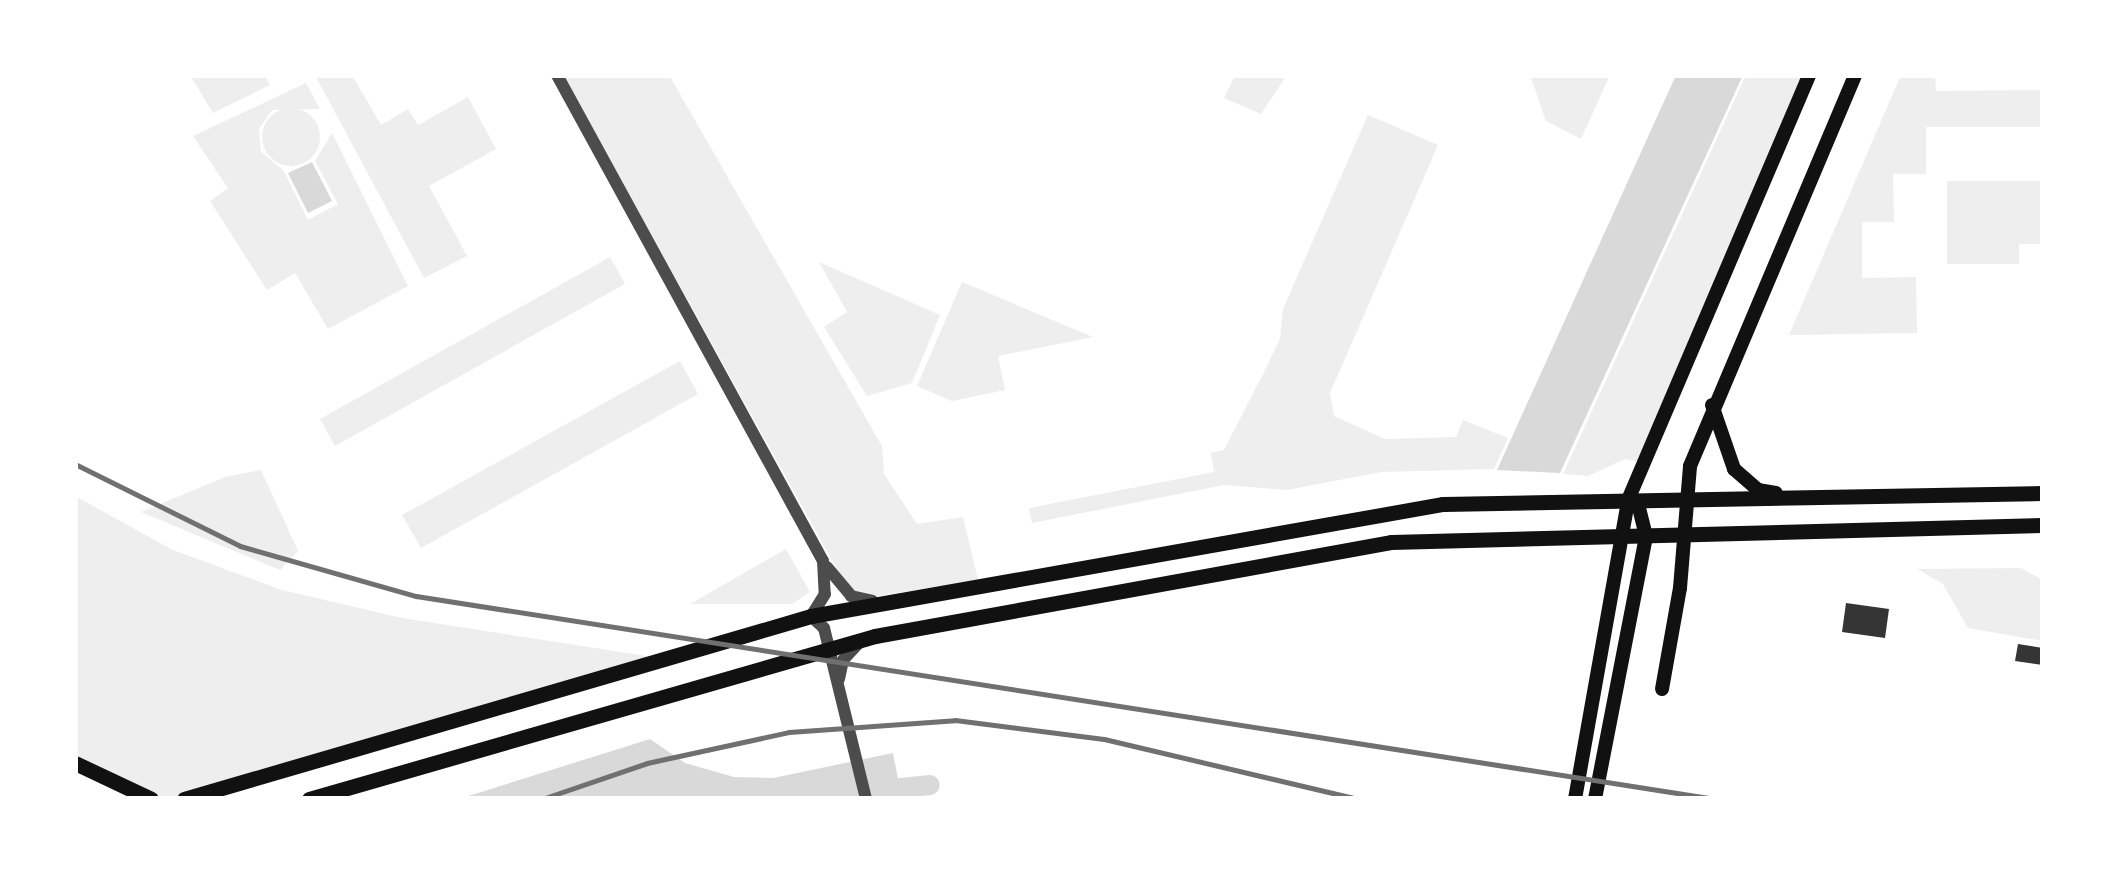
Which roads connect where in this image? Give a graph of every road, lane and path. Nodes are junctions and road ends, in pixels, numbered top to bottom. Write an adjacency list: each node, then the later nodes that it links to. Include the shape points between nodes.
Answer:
1 (557, 75): 13 (street)
2 (1809, 75): 8 (main road)
3 (1856, 75): 4 (main road)
4 (1712, 404): 6 (main road, via 1734,469 1758,490); 7 (main road)
5 (2043, 493): 6 (main road)
6 (1795, 497): 7 (main road)
7 (1685, 498): 8 (main road); 12 (main road)
8 (1628, 500): 10 (main road); 11 (main road, via 1644,516); 14 (main road, via 1443,504)
9 (2043, 524): 12 (main road)
10 (1622, 536): 11 (main road); 17 (main road, via 1427,539); 26 (main road)
11 (1646, 536): 12 (main road); 27 (main road)
12 (1684, 536): 20 (main road)
13 (823, 561): 14 (street, via 850,596); 15 (street, via 836,589); 16 (street, via 825,594)
14 (888, 601): 15 (main road)
15 (834, 611): 16 (main road); 18 (street)
16 (811, 616): 18 (street); 23 (main road)
17 (862, 640): 18 (main road); 19 (street, via 843,660)
18 (828, 644): 19 (street); 24 (main road)
19 (839, 687): 25 (street)
20 (1662, 688)
21 (75, 763): 22 (main road)
22 (151, 799)
23 (184, 799)
24 (310, 799)
25 (866, 799)
26 (1576, 799)
27 (1596, 799)

